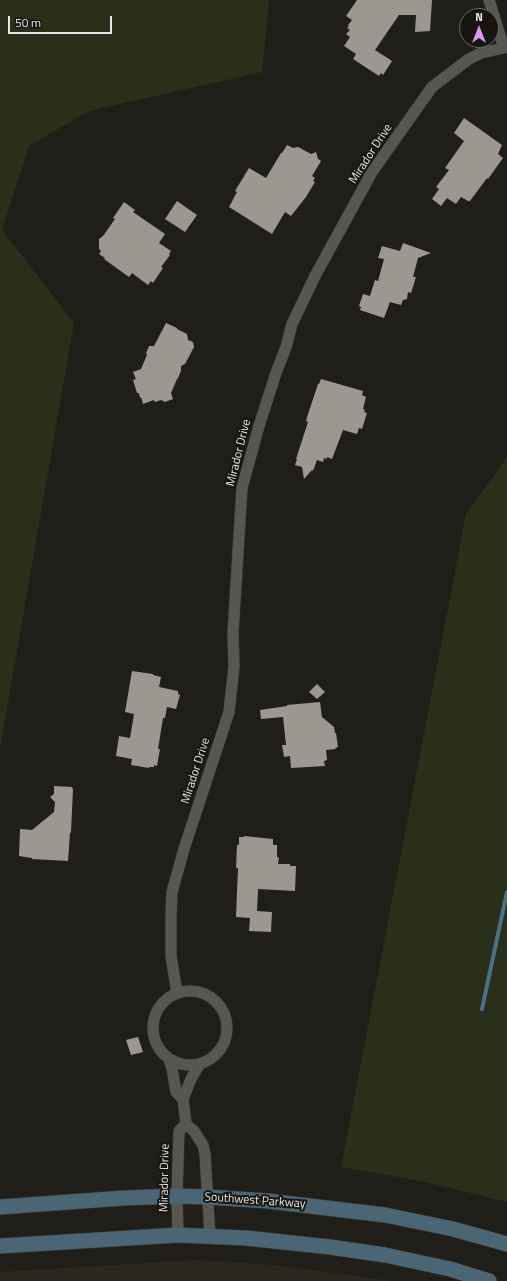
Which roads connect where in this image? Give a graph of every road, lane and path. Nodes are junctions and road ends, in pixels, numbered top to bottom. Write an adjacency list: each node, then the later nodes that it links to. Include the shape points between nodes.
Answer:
1 (489, 0): 2 (street, Mirador Drive, via 504,48 481,53 469,59 432,87 372,172 315,276 292,324 259,426 242,488 233,633 234,667 229,712 172,892 171,956)
2 (177, 993): 3 (street, Mirador Drive, via 167,999 154,1017 154,1039 159,1050); 4 (street, via 187,991 207,995 216,1000 226,1017 228,1027 224,1047 210,1061)
3 (169, 1059): 4 (street, Mirador Drive, via 188,1066); 5 (street, Mirador Drive, via 176,1092)
4 (199, 1065): 5 (street, Mirador Drive)
5 (183, 1099): 6 (street, Mirador Drive)
6 (186, 1124): 7 (street, Mirador Drive, via 179,1131); 8 (street, via 203,1145)
7 (177, 1196): 8 (main road, Southwest Parkway); 9 (main road, Southwest Parkway); 10 (street, Mirador Drive)
8 (207, 1197): 11 (street); 12 (main road, Southwest Parkway, via 385,1215 453,1229)
9 (0, 1207)
10 (178, 1235): 11 (main road); 13 (main road)
11 (210, 1236): 14 (main road, via 330,1247 386,1256 450,1269)
12 (507, 1244)
13 (0, 1246)
14 (489, 1281)

